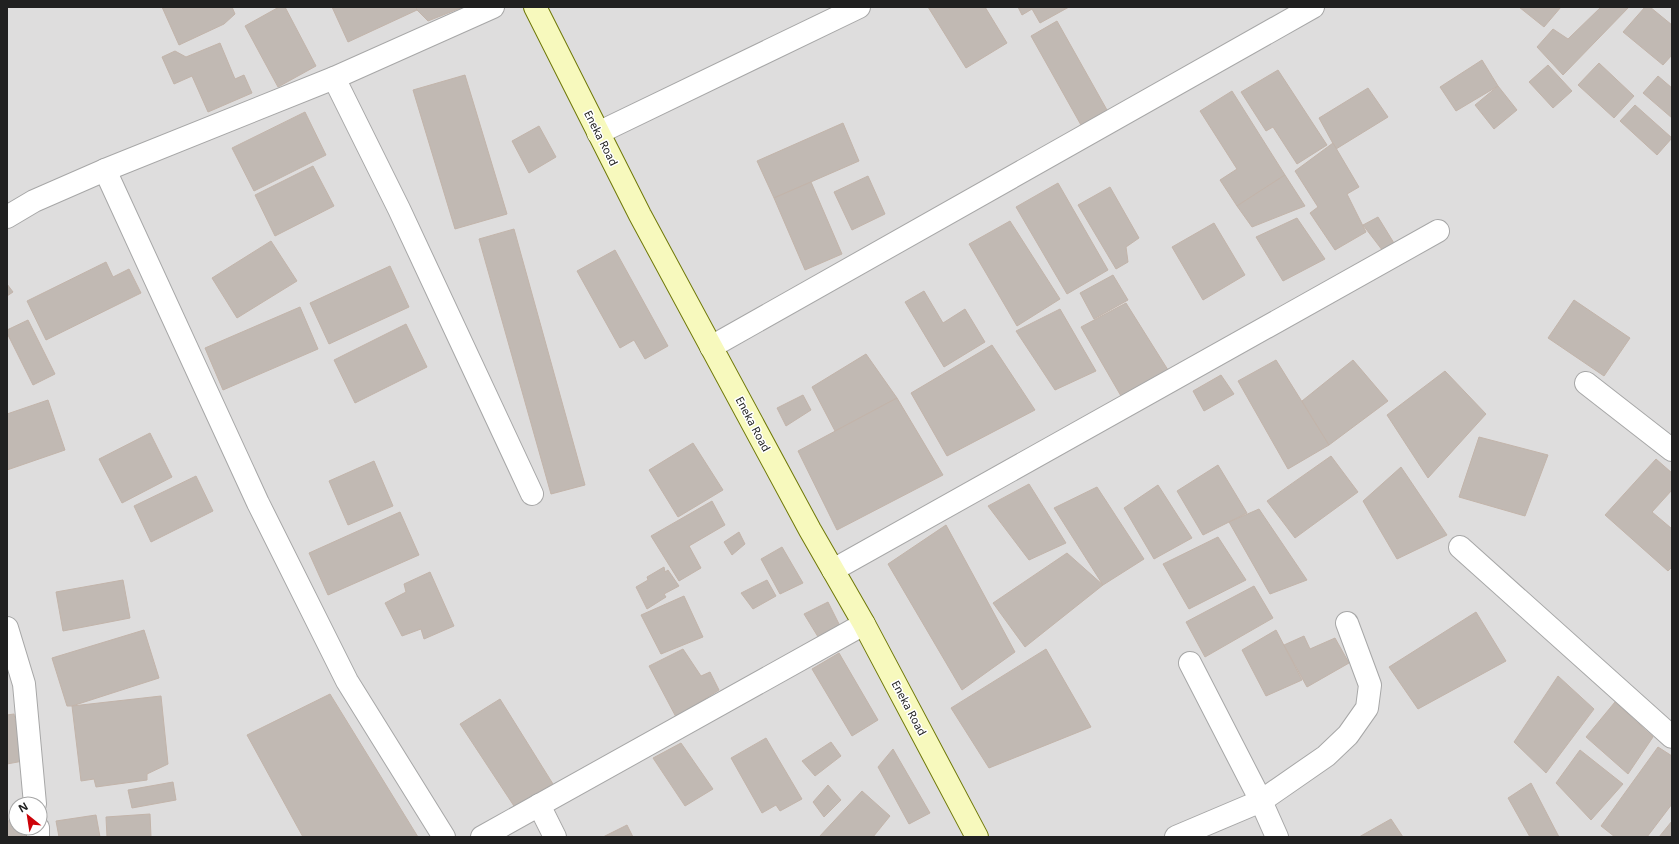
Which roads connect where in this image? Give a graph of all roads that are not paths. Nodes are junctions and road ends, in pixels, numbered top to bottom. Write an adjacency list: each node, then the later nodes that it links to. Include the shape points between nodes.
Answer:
1 (493, 7): 5 (street)
2 (535, 7): 6 (main road, Eneka Road)
3 (859, 7): 6 (street)
4 (1313, 7): 10 (street)
5 (334, 78): 7 (street); 13 (street, via 399,209)
6 (598, 133): 10 (main road, Eneka Road)
7 (105, 170): 8 (street, via 34,201); 24 (street, via 258,503 347,681)
8 (7, 217)
9 (1438, 231): 15 (street)
10 (711, 347): 15 (main road, Eneka Road)
11 (1586, 384): 12 (street)
12 (1672, 450)
13 (532, 494)
14 (1460, 546): 20 (street)
15 (833, 570): 17 (main road, Eneka Road)
16 (1347, 623): 22 (street, via 1370,685 1367,708 1348,735 1326,756)
17 (864, 624): 23 (street); 27 (main road, Eneka Road)
18 (7, 628): 21 (street, via 24,684)
19 (1190, 663): 22 (street)
20 (1672, 737)
21 (34, 796)
22 (1260, 801): 28 (street); 29 (street)
23 (539, 805): 25 (street); 26 (street)
24 (444, 837)
25 (482, 837)
26 (555, 837)
27 (977, 837)
28 (1176, 837)
29 (1277, 837)

